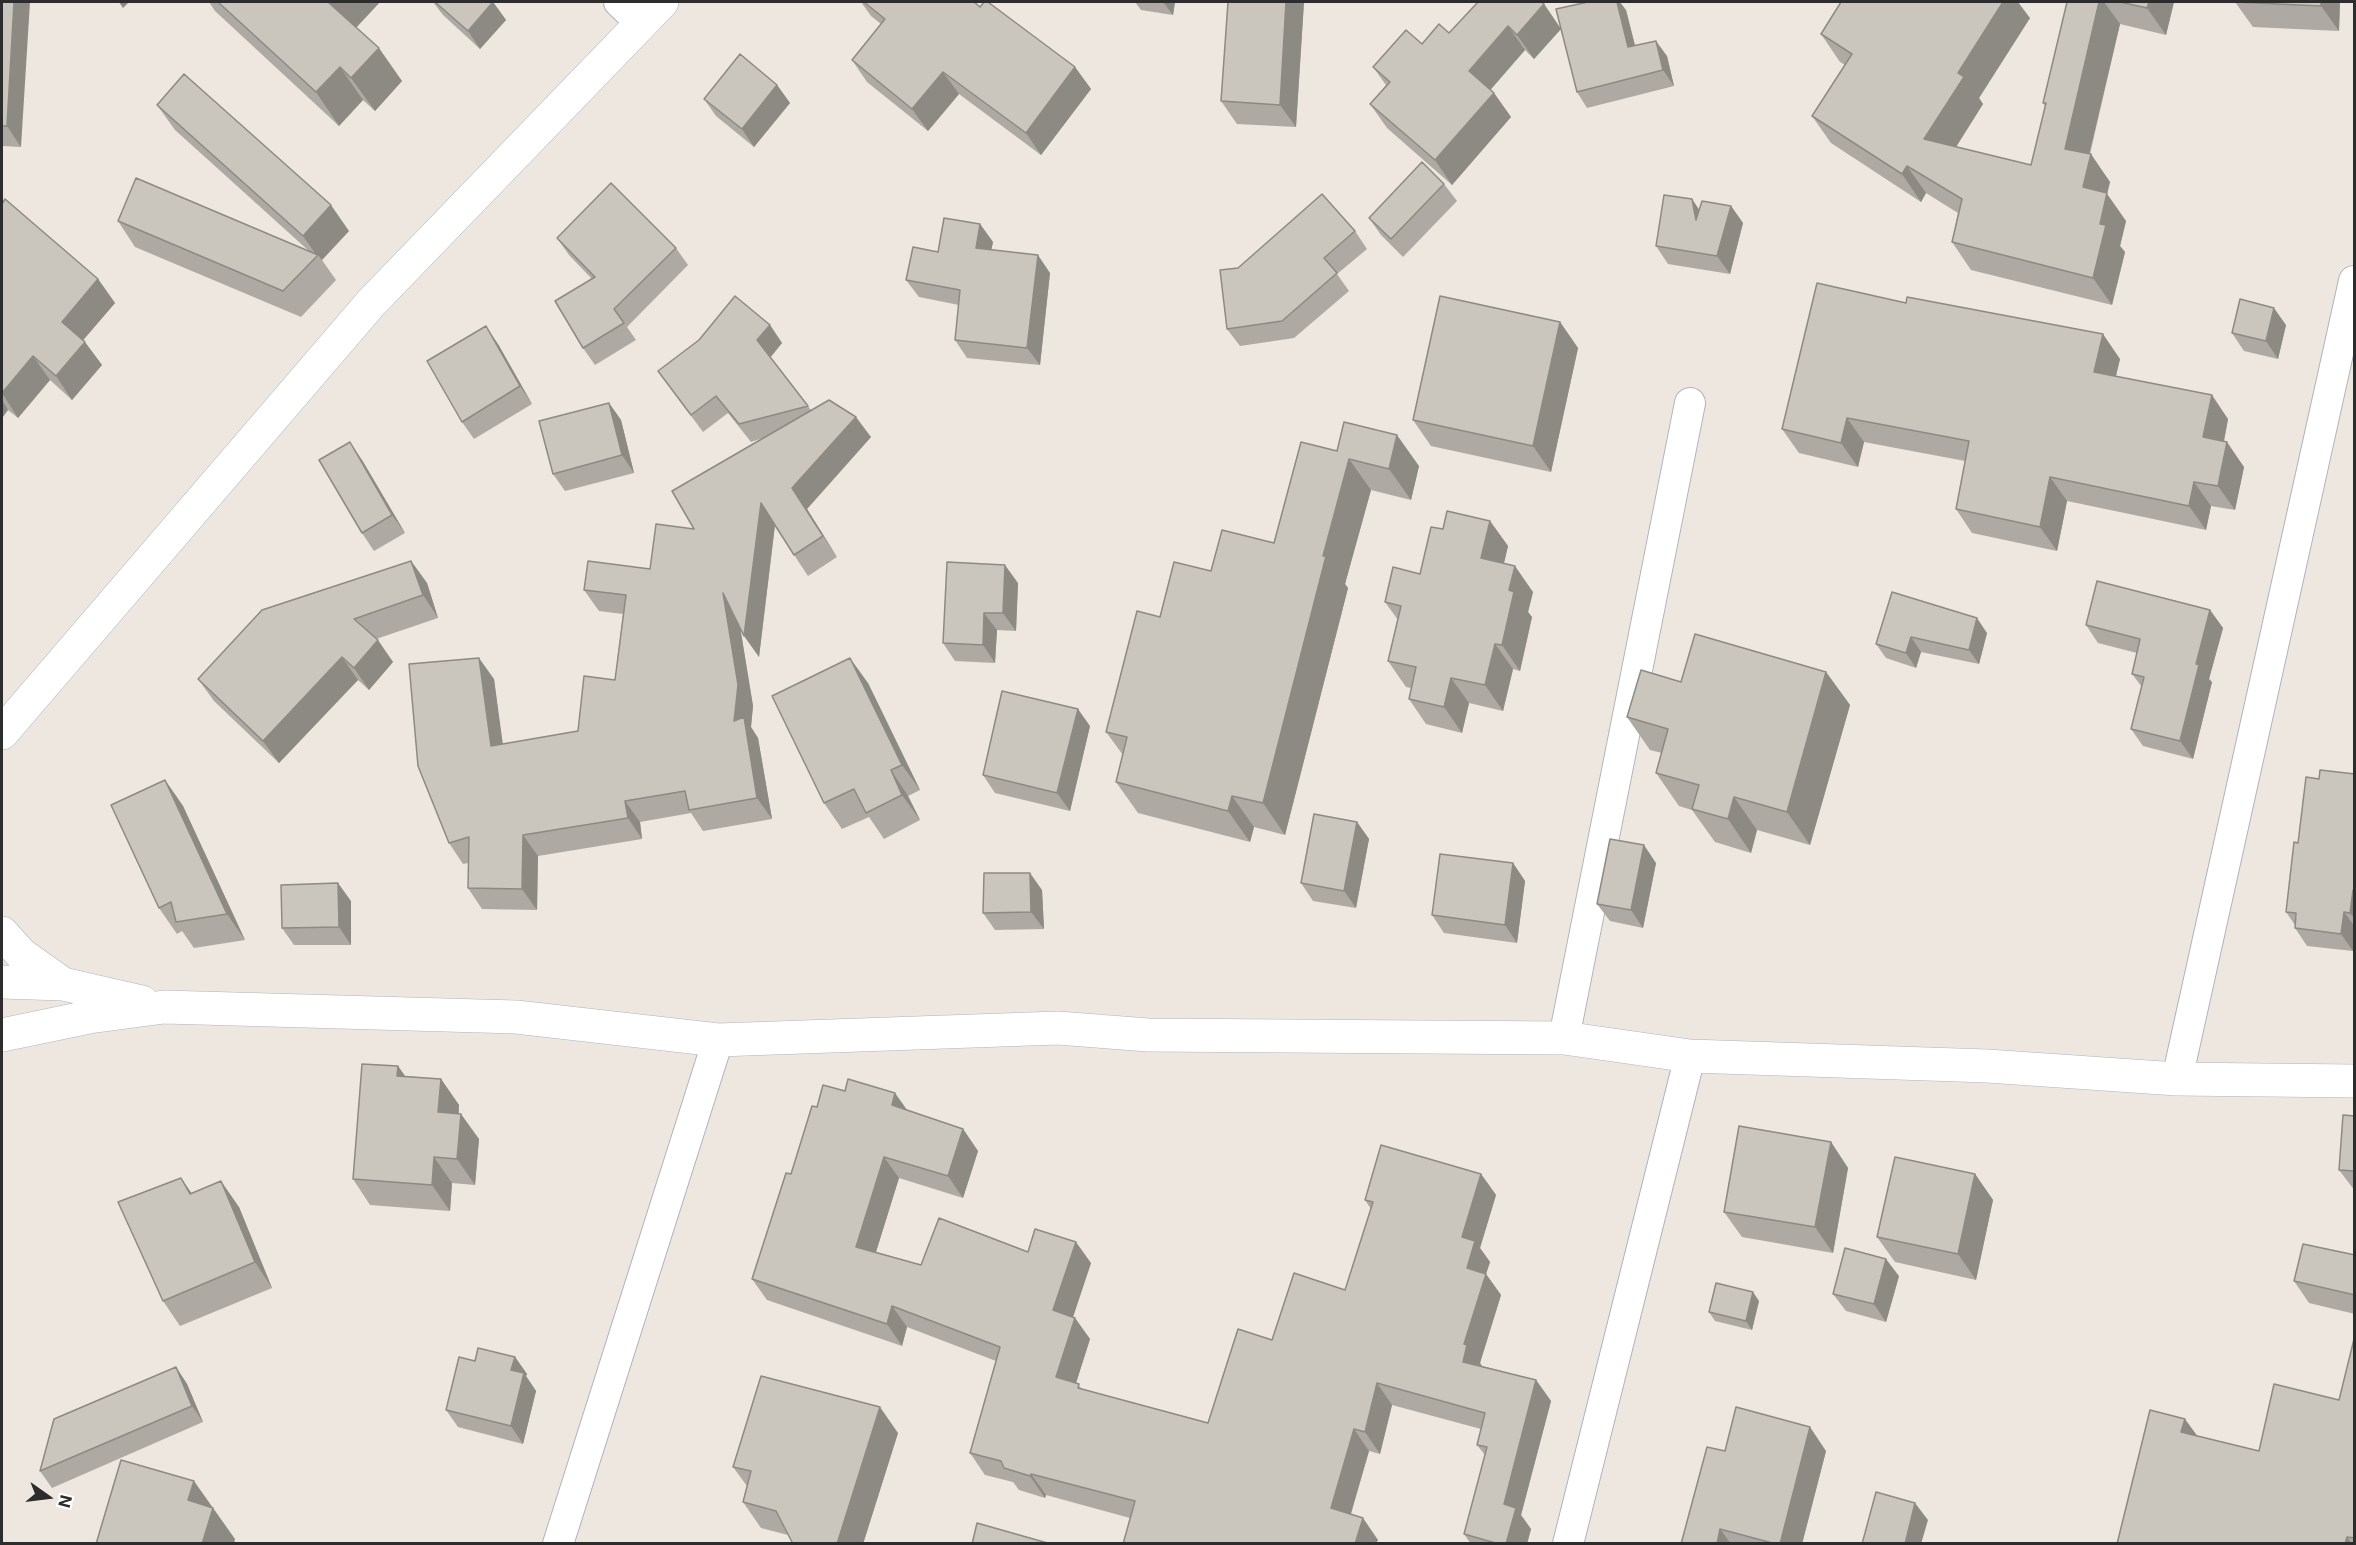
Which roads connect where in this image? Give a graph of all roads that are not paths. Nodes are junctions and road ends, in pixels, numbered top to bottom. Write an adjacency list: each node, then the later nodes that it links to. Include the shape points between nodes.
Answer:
1 (640, 8): 4 (street, via 371,303)
2 (2355, 280): 13 (street)
3 (1690, 403): 10 (street)
4 (2, 733)
5 (2, 933): 7 (street, via 22,955)
6 (2, 981): 7 (street)
7 (63, 984): 8 (street)
8 (164, 1007): 9 (street); 11 (street, via 516,1017)
9 (2, 1035)
10 (1564, 1038): 11 (street, via 1148,1035 1058,1028); 12 (street)
11 (718, 1040): 15 (street)
12 (1690, 1056): 13 (street, via 1987,1066); 16 (street)
13 (2177, 1079): 14 (street)
14 (2355, 1081)
15 (558, 1544)
16 (1568, 1544)

